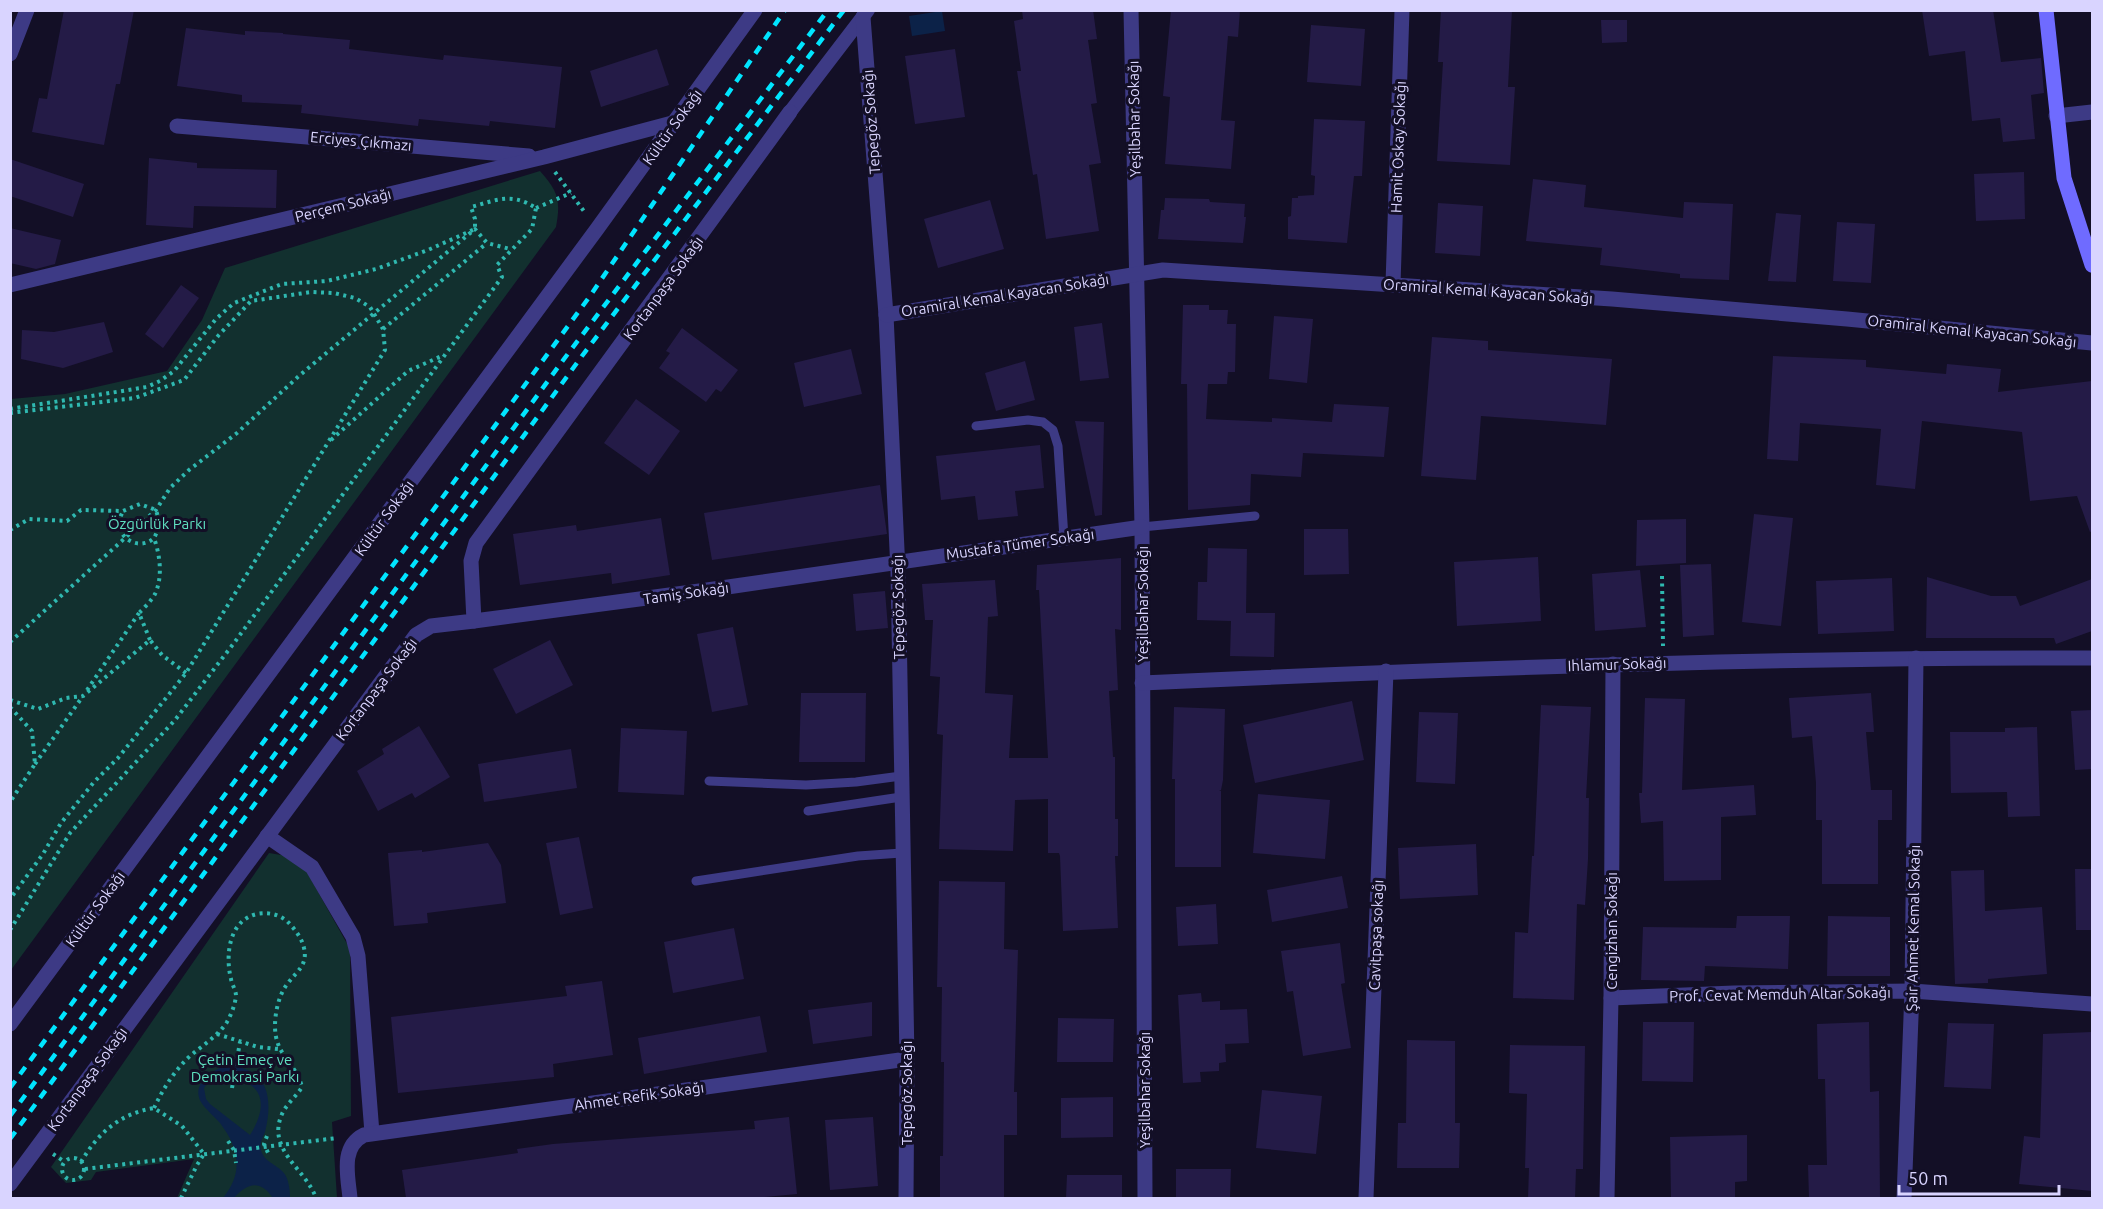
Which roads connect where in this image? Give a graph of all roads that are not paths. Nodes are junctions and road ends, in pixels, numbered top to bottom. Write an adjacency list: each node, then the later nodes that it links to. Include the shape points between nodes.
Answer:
1 (27, 10): 7 (street)
2 (755, 10): 11 (street, Kültür Sokağı)
3 (1131, 10): 15 (street, Yeşilbahar Sokağı)
4 (1402, 10): 16 (street, Hamit Oskay Sokağı)
5 (2046, 10): 10 (main road)
6 (866, 14): 8 (street, Kortanpaşa Sokağı); 18 (street, Tepegöz Sokağı)
7 (10, 54)
8 (790, 112): 25 (street, Kortanpaşa Sokağı, via 476,543 471,561)
9 (2092, 112): 10 (street)
10 (2056, 116): 14 (main road, via 2064,178)
11 (676, 122): 13 (street, Perçem Sokağı); 41 (street, Kültür Sokağı)
12 (177, 126): 13 (street, Erciyes Çıkmazı)
13 (544, 157): 17 (street, Perçem Sokağı)
14 (2092, 265)
15 (1137, 273): 16 (street, Oramiral Kemal Kayacan Sokağı, via 1163,270); 18 (street, Oramiral Kemal Kayacan Sokağı); 22 (street, Yeşilbahar Sokağı)
16 (1393, 284): 19 (street, Oramiral Kemal Kayacan Sokağı, via 1612,299)
17 (10, 285)
18 (886, 315): 24 (street, Tepegöz Sokağı)
19 (2092, 343)
20 (976, 426): 23 (lane, via 1028,420 1043,422 1053,430 1058,446)
21 (1255, 516): 22 (lane)
22 (1142, 526): 23 (street, Mustafa Tümer Sokağı); 30 (street, Yeşilbahar Sokağı)
23 (1064, 538): 24 (street, Mustafa Tümer Sokağı)
24 (897, 561): 25 (street, Tamiş Sokağı); 31 (street, Tepegöz Sokağı)
25 (474, 621): 35 (street, Kortanpaşa Sokağı, via 431,626 418,632)
26 (1916, 658): 27 (street, Ihlamur Sokağı); 28 (street, Ihlamur Sokağı); 38 (street, Şair Ahmet Kemal Sokağı)
27 (2092, 658)
28 (1613, 664): 29 (street, Ihlamur Sokağı); 39 (street, Cengizhan Sokağı)
29 (1386, 671): 30 (street, Ihlamur Sokağı); 48 (street, Cavitpaşa sokağı)
30 (1142, 684): 47 (street, Yeşilbahar Sokağı)
31 (901, 776): 32 (lane, via 806,785); 33 (street, Tepegöz Sokağı)
32 (709, 781)
33 (901, 797): 34 (lane); 36 (street, Tepegöz Sokağı)
34 (808, 811)
35 (267, 836): 43 (street, via 312,867 355,941); 44 (street, Kortanpaşa Sokağı)
36 (902, 853): 37 (lane); 42 (street, Tepegöz Sokağı)
37 (696, 881)
38 (1912, 991): 39 (street, Prof. Cevat Memduh Altar Sokağı); 40 (street, Prof. Cevat Memduh Altar Sokağı); 50 (street, Şair Ahmet Kemal Sokağı)
39 (1611, 998): 49 (street, Cengizhan Sokağı)
40 (2092, 1004)
41 (10, 1024)
42 (907, 1059): 43 (street, Ahmet Refik Sokağı); 46 (street, Tepegöz Sokağı)
43 (368, 1134): 45 (street, via 355,1141 349,1150)
44 (10, 1184)
45 (350, 1198)
46 (906, 1198)
47 (1145, 1198)
48 (1366, 1198)
49 (1607, 1198)
50 (1904, 1198)

